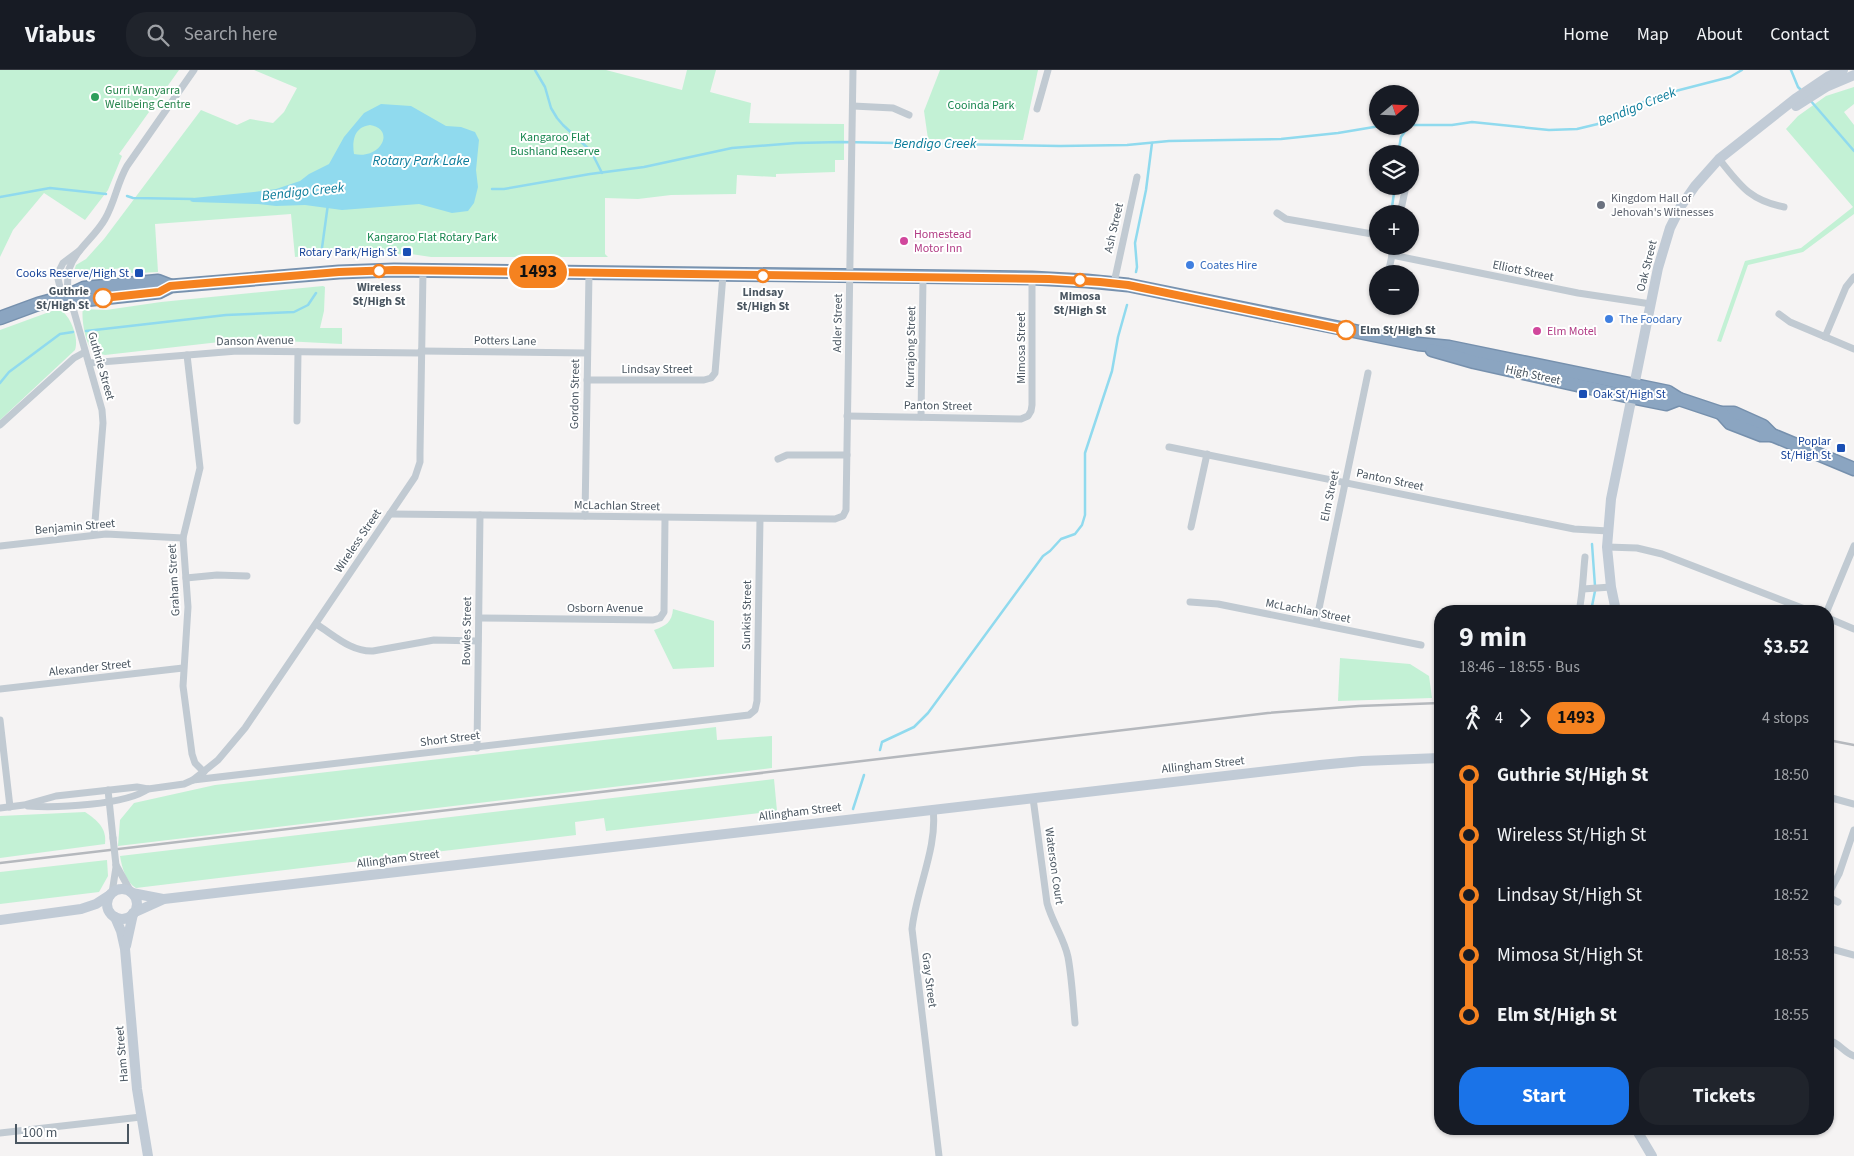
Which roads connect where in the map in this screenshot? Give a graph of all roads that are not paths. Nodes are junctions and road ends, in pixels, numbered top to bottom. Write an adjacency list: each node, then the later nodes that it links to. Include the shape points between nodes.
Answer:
1 (194, 70): 25 (street, via 127,166 101,226 79,251 69,271)
2 (853, 70): 7 (street, Adler Street)
3 (1048, 70): 8 (street)
4 (1842, 70): 6 (street)
5 (1854, 75): 6 (street)
6 (1829, 76): 10 (street, Oak Street)
7 (853, 106): 9 (street, via 893,108); 20 (street, Adler Street)
8 (1037, 109)
9 (909, 115)
10 (1719, 159): 12 (street, via 1747,192); 26 (street, Oak Street, via 1695,186 1677,214 1662,253)
11 (1137, 177): 24 (street, Ash Street)
12 (1784, 208)
13 (1277, 213): 14 (street, via 1286,219)
14 (1369, 233)
15 (1392, 255): 16 (street); 26 (street, Elliott Street, via 1578,293)
16 (1390, 265)
17 (423, 271): 18 (highway, High Street); 25 (highway, High Street, via 339,272 170,286 159,292 85,300); 33 (street, Wireless Street)
18 (589, 273): 19 (highway, High Street); 34 (street, Gordon Street)
19 (724, 275): 20 (highway, High Street); 38 (street, Lindsay Street, via 715,372 711,378)
20 (850, 277): 22 (highway, High Street); 40 (street, Adler Street)
21 (1854, 277): 29 (street, via 1846,287)
22 (923, 278): 23 (highway, High Street); 42 (street, Kurrajong Street)
23 (1032, 278): 24 (highway, High Street); 41 (street, Mimosa Street, via 1032,405)
24 (1114, 283): 39 (highway, High Street, via 1418,344 1444,355 1474,362)
25 (67, 296): 28 (highway, High Street); 31 (street, Guthrie Street)
26 (1651, 304): 39 (street, Oak Street)
27 (1779, 314): 29 (street)
28 (0, 318)
29 (1825, 337): 30 (street)
30 (1854, 349)
31 (85, 352): 36 (street, Guthrie Street); 44 (street)
32 (298, 352): 33 (street, Danson Avenue); 35 (street, Danson Avenue, via 237,351); 43 (street)
33 (421, 352): 34 (street, Potters Lane); 51 (street, Wireless Street, via 420,462 415,477)
34 (587, 353): 38 (street, Gordon Street)
35 (187, 355): 36 (street, Danson Avenue); 60 (street, Graham Street, via 200,468)
36 (89, 363): 59 (street, Guthrie Street, via 103,417)
37 (1368, 372): 50 (street, Elm Street)
38 (587, 380): 53 (street, Gordon Street)
39 (1632, 391): 49 (highway, High Street, via 1666,404 1679,399 1721,413 1734,413 1763,426 1772,435); 58 (street, Oak Street, via 1613,485)
40 (847, 416): 42 (street, Panton Street); 47 (street, Adler Street)
41 (1028, 416): 42 (street, Panton Street, via 1021,419)
42 (921, 417)
43 (297, 421)
44 (0, 426)
45 (1169, 447): 46 (street, Panton Street)
46 (1207, 454): 50 (street, Panton Street); 57 (street)
47 (847, 455): 48 (street, via 787,455); 54 (street, Adler Street, via 846,510)
48 (778, 458)
49 (1854, 469)
50 (1344, 482): 58 (street, Panton Street, via 1574,529); 77 (street, Elm Street)
51 (390, 514): 52 (street, McLachlan Street); 76 (street, Wireless Street)
52 (480, 515): 53 (street, McLachlan Street); 74 (street, Bowles Street)
53 (585, 516): 55 (street, McLachlan Street)
54 (843, 516): 56 (street, McLachlan Street, via 835,519)
55 (666, 518): 56 (street, McLachlan Street); 74 (street, Osborn Avenue, via 664,612 660,618)
56 (760, 519): 83 (street, Sunkist Street, via 758,701)
57 (1191, 526)
58 (1608, 531): 63 (street, Oak Street)
59 (94, 534): 60 (street, Benjamin Street); 61 (street, Benjamin Street)
60 (183, 538): 66 (street, Graham Street)
61 (0, 546)
62 (1854, 546): 73 (street)
63 (1607, 547): 67 (street, Oak Street); 72 (street, via 1637,548 1662,554)
64 (1585, 557): 68 (street)
65 (247, 576): 66 (street, via 217,574)
66 (186, 578): 81 (street, Graham Street, via 188,607)
67 (1611, 587): 68 (street); 71 (street, Oak Street)
68 (1583, 589): 70 (street)
69 (1190, 602): 77 (street, McLachlan Street, via 1218,604)
70 (1580, 605)
71 (1615, 605)
72 (1794, 605)
73 (1829, 605)
74 (479, 618): 79 (street, Bowles Street)
75 (1834, 621): 78 (street)
76 (316, 624): 79 (street, via 351,647 363,650 428,641); 87 (street, Wireless Street, via 245,728)
77 (1316, 624): 80 (street, McLachlan Street)
78 (1854, 630)
79 (478, 641): 85 (street, Bowles Street)
80 (1421, 645)
81 (183, 668): 82 (street, Alexander Street); 87 (street, Graham Street, via 192,754)
82 (0, 689)
83 (755, 710): 85 (street, Short Street, via 746,716)
84 (0, 720): 96 (street)
85 (477, 748): 88 (street, Short Street)
86 (1434, 758): 91 (street, Allingham Street, via 1344,762)
87 (204, 772): 88 (street, Wireless Street)
88 (193, 780): 89 (street, Short Street)
89 (148, 789): 90 (street, Short Street); 93 (street, Short Street, via 139,795)
90 (108, 790): 93 (street); 95 (street, Short Street, via 56,796)
91 (1033, 798): 98 (street, Allingham Street); 114 (street, Waterson Court, via 1047,904 1068,957)
92 (1834, 799): 94 (street)
93 (109, 801): 95 (street, Short Street, via 50,807); 100 (street, bridge)
94 (1854, 804)
95 (24, 805): 96 (street, Short Street)
96 (10, 807): 97 (street, Short Street)
97 (0, 808)
98 (933, 809): 104 (street, Allingham Street); 121 (street, Gray Street, via 933,836 912,929)
99 (1854, 830): 101 (street)
100 (116, 865): 102 (street); 103 (street)
101 (1834, 884)
102 (132, 893): 103 (street, via 123,889); 104 (street, Allingham Street); 108 (street, via 136,902)
103 (111, 894): 107 (street); 109 (street, via 107,907)
104 (164, 899): 108 (street, Allingham Street)
105 (1834, 900): 106 (street)
106 (1838, 902)
107 (81, 909): 109 (street); 110 (street)
108 (133, 914): 109 (street, via 124,919); 111 (street, Ham Street)
109 (113, 916): 111 (street, Ham Street)
110 (0, 920)
111 (125, 949): 117 (street, Ham Street)
112 (1834, 950): 113 (street)
113 (1854, 955)
114 (1075, 1023)
115 (1834, 1042): 116 (street)
116 (1854, 1056)
117 (141, 1117): 118 (street); 120 (street, Ham Street)
118 (0, 1133)
119 (1640, 1135): 122 (street)
120 (148, 1156)
121 (939, 1156)
122 (1652, 1156)

